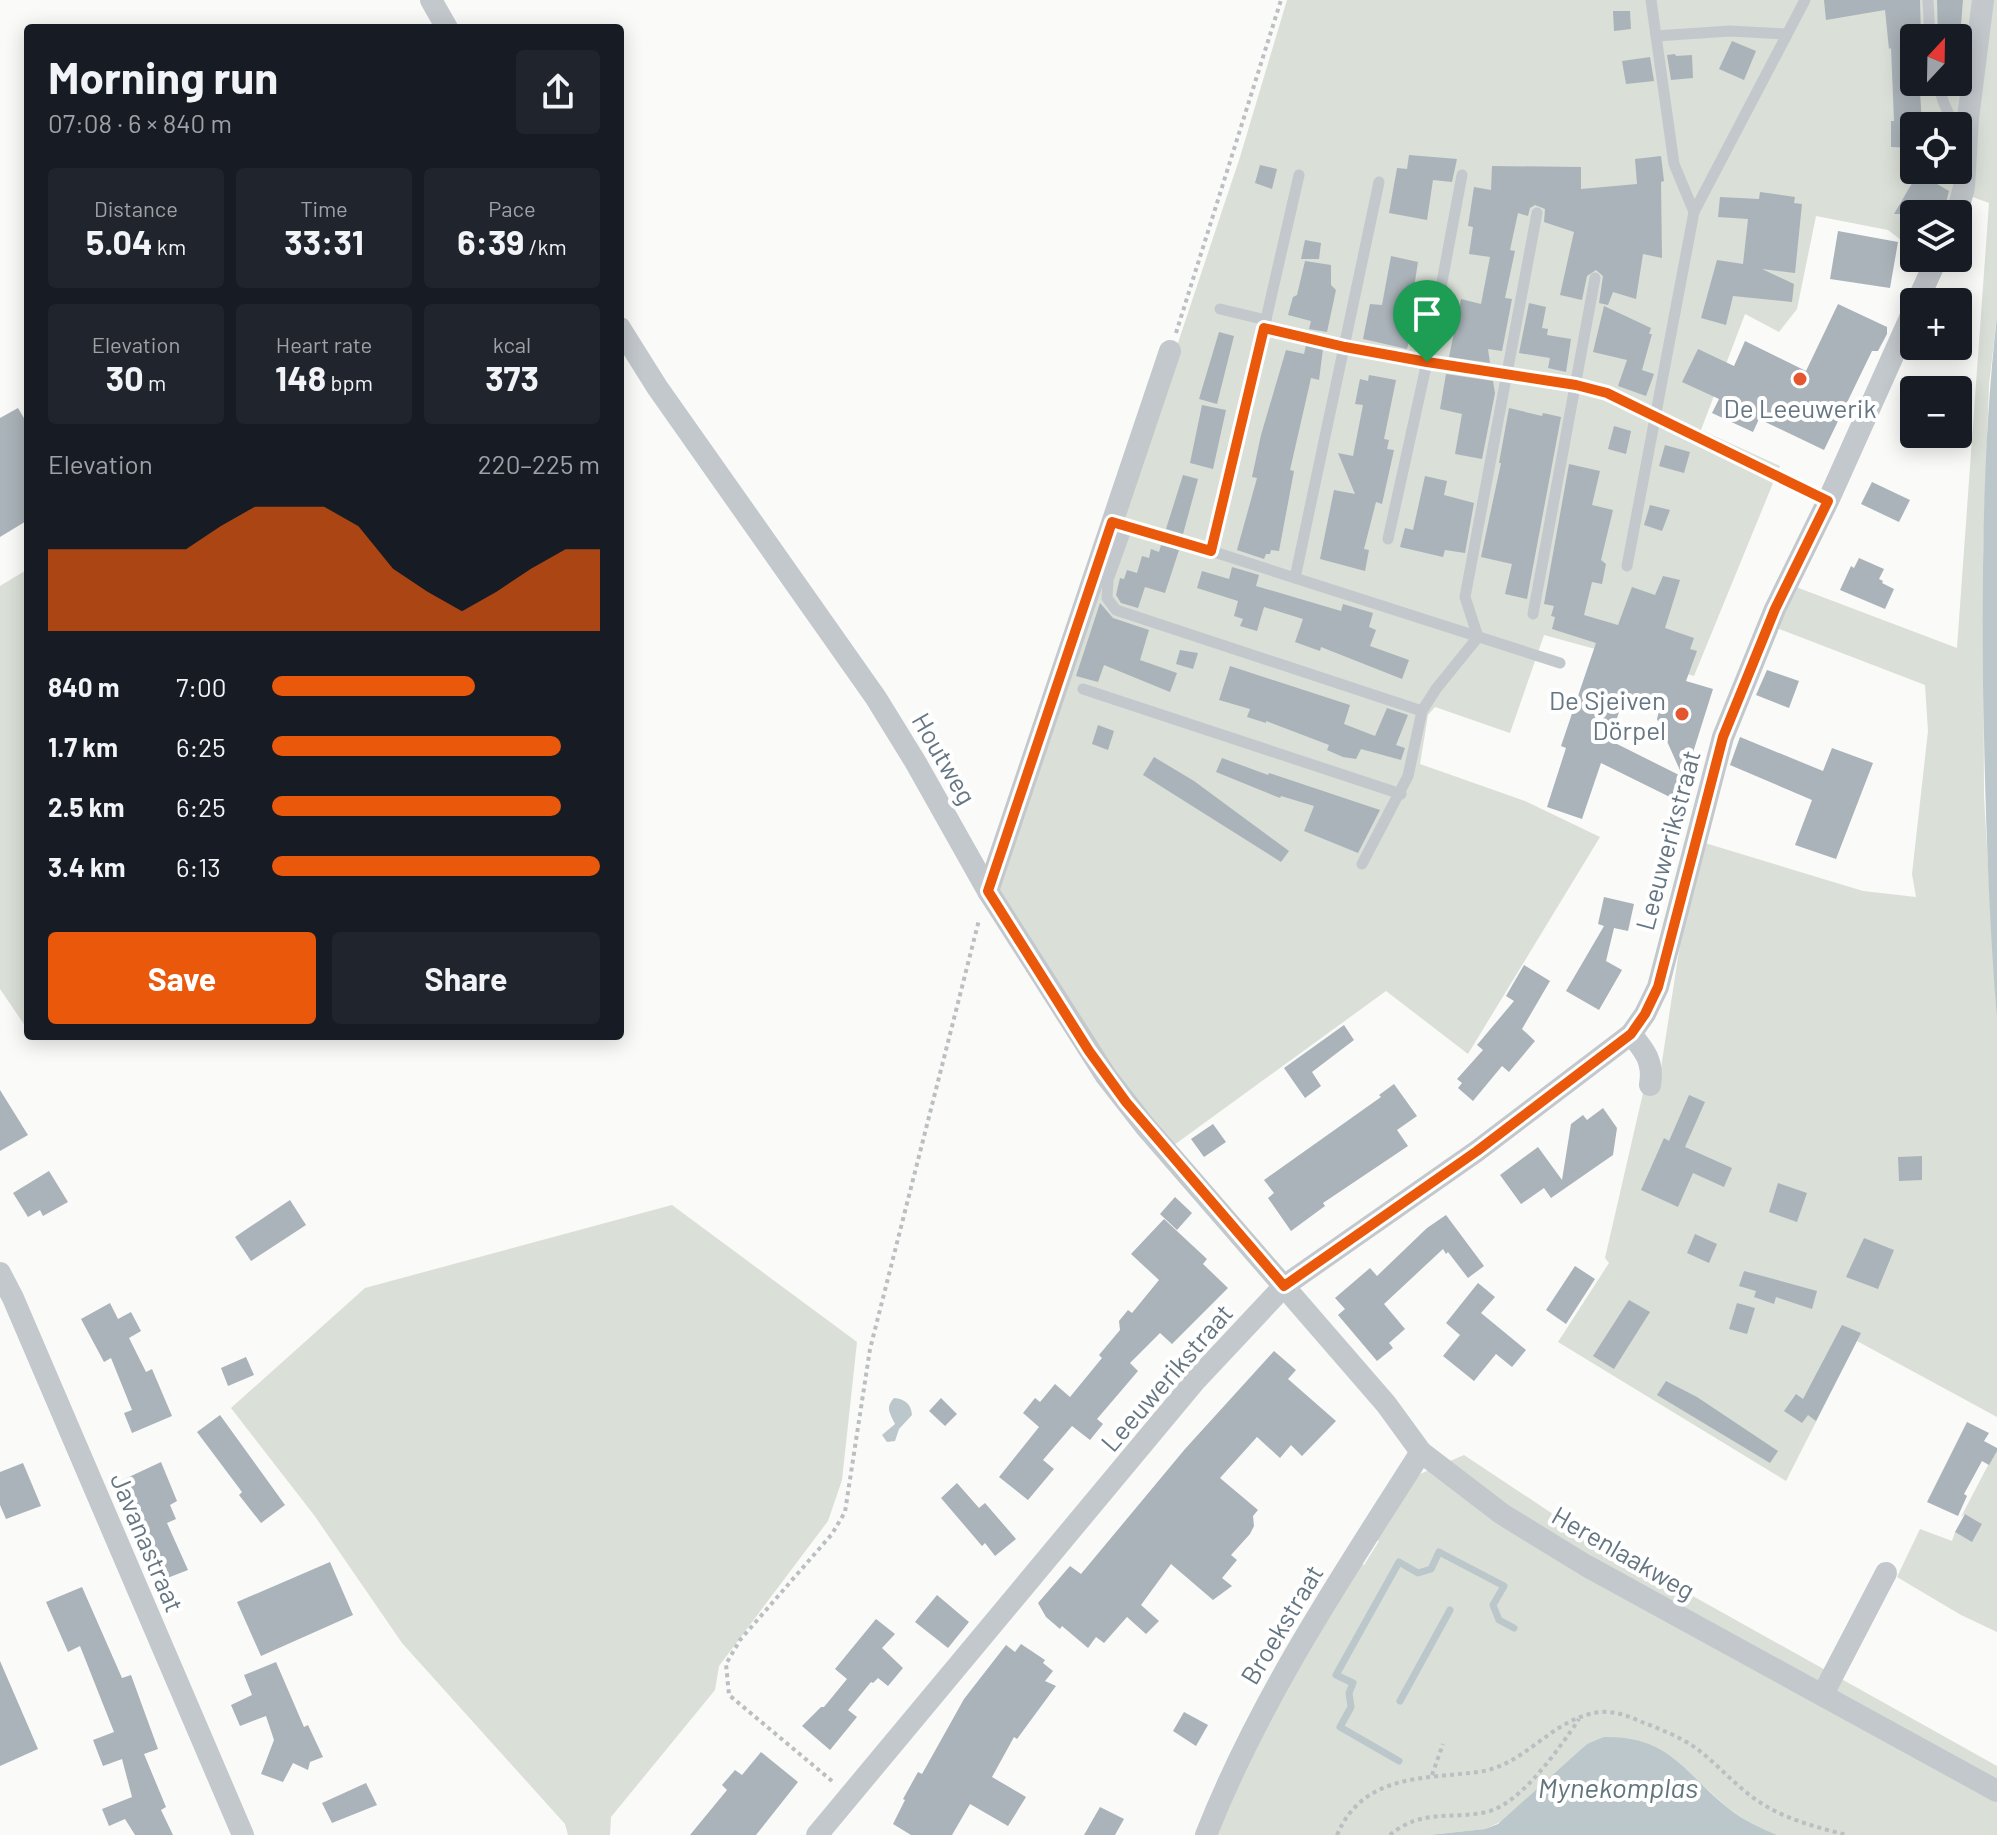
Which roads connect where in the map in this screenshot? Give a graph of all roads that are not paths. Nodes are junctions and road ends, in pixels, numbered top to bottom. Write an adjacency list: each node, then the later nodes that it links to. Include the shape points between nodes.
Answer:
1 (431, 0): 6 (street)
2 (1651, 0): 9 (lane)
3 (1805, 0): 8 (lane)
4 (1928, 0): 7 (lane)
5 (1983, 0): 10 (street)
6 (445, 24)
7 (1929, 24)
8 (1786, 34): 9 (lane); 14 (lane)
9 (1656, 36): 14 (lane, via 1674,164)
10 (1964, 112)
11 (1299, 175): 18 (lane)
12 (1462, 175): 23 (lane)
13 (1379, 182): 21 (lane)
14 (1694, 212): 26 (lane)
15 (1537, 213): 24 (lane)
16 (1595, 278): 25 (lane)
17 (1220, 309): 18 (lane)
18 (1265, 324): 21 (lane); 30 (lane)
19 (624, 334): 40 (street, Houtweg, via 876,698)
20 (1900, 340): 27 (street, Leeuwerikstraat)
21 (1345, 347): 23 (lane); 32 (lane)
22 (1170, 351): 28 (street)
23 (1427, 362): 24 (lane); 29 (lane)
24 (1506, 374): 25 (lane); 34 (lane, via 1465,597)
25 (1576, 385): 26 (lane); 33 (lane)
26 (1657, 416): 27 (lane); 31 (lane)
27 (1828, 501): 41 (street, Leeuwerikstraat, via 1775,609 1723,737 1658,987)
28 (1120, 524): 30 (lane); 37 (lane, via 1107,598 1116,610); 40 (street)
29 (1388, 539)
30 (1211, 551): 32 (lane)
31 (1627, 566)
32 (1295, 578): 34 (lane)
33 (1533, 614)
34 (1478, 637): 35 (lane); 37 (lane)
35 (1560, 663)
36 (1083, 689): 38 (lane)
37 (1422, 711): 38 (lane)
38 (1401, 794): 39 (lane)
39 (1362, 864)
40 (988, 891): 44 (street, Houtweg, via 1119,1094)
41 (1631, 1034): 42 (street, via 1651,1064); 44 (street, Leeuwerikstraat, via 1477,1151)
42 (1650, 1085)
43 (0, 1273): 49 (street, Javanastraat)
44 (1284, 1286): 45 (street, Herenlaakweg); 50 (street, Leeuwerikstraat, via 1195,1381)
45 (1421, 1452): 47 (street, Herenlaakweg, via 1502,1514 1585,1565); 51 (street, Broekstraat, via 1272,1692)
46 (1886, 1573): 47 (street)
47 (1823, 1694): 48 (street, Herenlaakweg)
48 (1997, 1791)
49 (243, 1835)
50 (817, 1835)
51 (1206, 1835)

